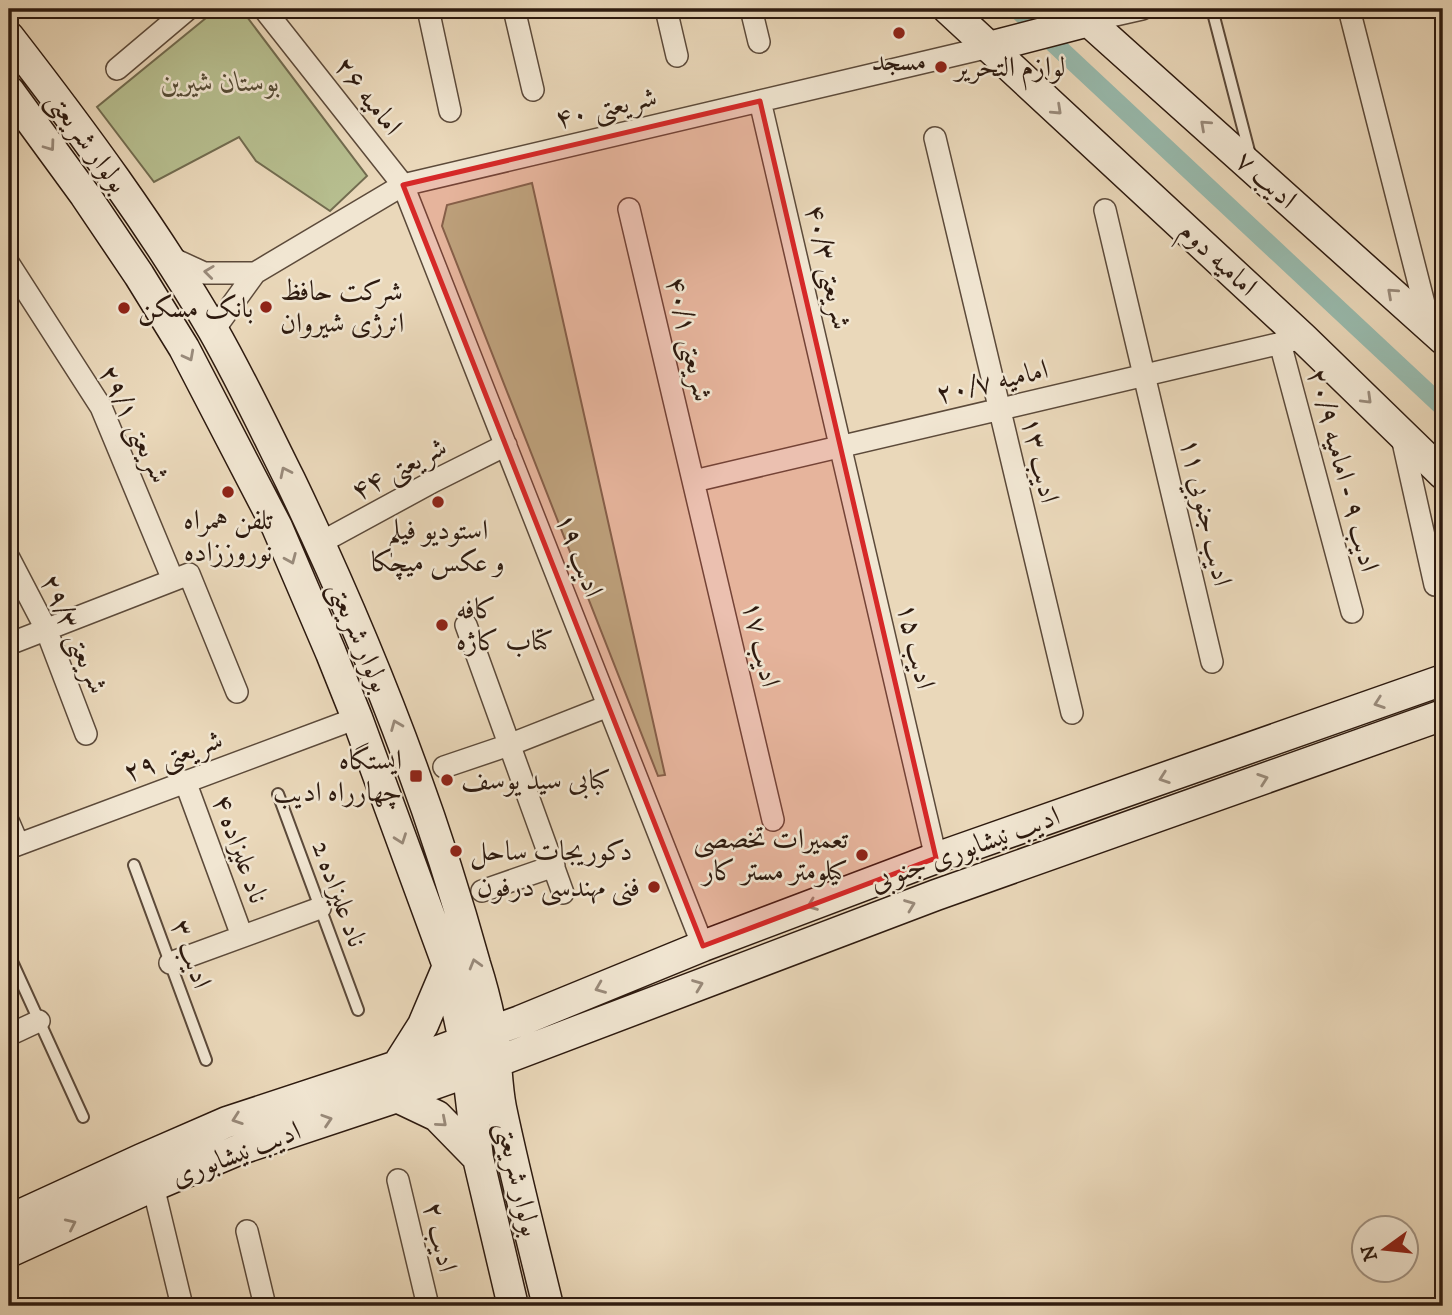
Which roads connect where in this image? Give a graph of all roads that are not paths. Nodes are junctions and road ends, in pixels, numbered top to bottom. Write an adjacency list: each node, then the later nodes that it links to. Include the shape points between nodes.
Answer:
1 (188, 9): 16 (street)
2 (264, 9): 23 (street, امامیه ۲۶)
3 (428, 9): 20 (street)
4 (514, 9): 17 (street)
5 (666, 9): 15 (street)
6 (751, 9): 13 (street)
7 (948, 9): 14 (main road, امامیه دوم)
8 (1142, 9): 11 (street)
9 (1212, 9): 22 (lane)
10 (1349, 9): 30 (street)
11 (1082, 15): 14 (main road); 22 (main road, ادیب ۷, one-way to 11)
12 (9, 37): 26 (main road, بولوار شریعتی, via 113,175)
13 (759, 42)
14 (989, 47): 19 (street, شریعتی ۴۰); 31 (main road, امامیه دوم, one-way to 31)
15 (677, 56)
16 (117, 69)
17 (533, 90)
18 (9, 91): 53 (main road, بولوار شریعتی, one-way to 53, via 85,195 184,348 277,527)
19 (760, 101): 23 (street, شریعتی ۴۰); 36 (street, شریعتی ۴۰/۳)
20 (450, 111)
21 (935, 138): 33 (street, ادیب ۱۳)
22 (1254, 169): 30 (main road, ادیب ۷, one-way to 22)
23 (403, 185): 28 (street, شریعتی ۴۰); 35 (street, ادیب ۱۹)
24 (629, 209): 38 (street, شریعتی ۴۰/۱)
25 (1105, 210): 32 (street, ادیب جنوبي ١١)
26 (167, 256): 28 (street, one-way to 26, via 204,273); 29 (main road, بولوار شریعتی)
27 (9, 264): 41 (street, شریعتی ۲۹/۱, via 101,407)
28 (255, 273): 29 (street, شریعتی ۴۰)
29 (213, 331): 39 (main road, بولوار شریعتی, one-way to 29)
30 (1437, 333)
31 (1292, 340): 32 (street, امامیه ۲۰/۷); 34 (main road, امامیه دوم, one-way to 34); 43 (street, ادیب ۹ - امامیه ۲۰/۹)
32 (1144, 375): 33 (street, امامیه ۲۰/۷); 47 (street, ادیب جنوبي ١١)
33 (999, 409): 36 (street, امامیه ۲۰/۷); 51 (street, ادیب ۱۳)
34 (1400, 430): 37 (main road, امامیه دوم); 42 (street)
35 (506, 445): 39 (street, شریعتی ۴۴); 50 (street, ادیب ۱۹)
36 (842, 447): 38 (street, امامیه ۲۰/۷); 62 (street, ادیب ۱۵)
37 (1443, 474)
38 (694, 481): 59 (street, ادیب ۱۷)
39 (320, 543): 75 (main road, بولوار شریعتی, one-way to 39, via 416,776)
40 (9, 558): 45 (street, شریعتی ۲۹/۳)
41 (181, 577): 45 (street); 49 (street, شریعتی ۲۹/۱)
42 (1435, 585)
43 (1352, 612)
44 (466, 625): 55 (street)
45 (46, 629): 46 (street); 54 (street, شریعتی ۲۹/۳)
46 (9, 644)
47 (1212, 662)
48 (1443, 680): 62 (main road, ادیب نیشابوری جنوبی, one-way to 62)
49 (237, 692)
50 (608, 706): 55 (street); 69 (street, ادیب ۱۹)
51 (1072, 713)
52 (1443, 715): 80 (main road, ادیب نیشابوری جنوبی, one-way to 52, via 936,895)
53 (357, 718): 57 (street, شریعتی ۲۹); 72 (main road, بولوار شریعتی, one-way to 72)
54 (86, 734)
55 (509, 745): 56 (street); 64 (street)
56 (444, 767)
57 (185, 781): 61 (street, شریعتی ۲۹); 68 (street, ناد علیزاده ۴)
58 (278, 794): 67 (lane, ناد علیزاده 2)
59 (773, 820)
60 (9, 823): 61 (street)
61 (14, 846)
62 (936, 858): 69 (main road, ادیب نیشابوری جنوبی, one-way to 69)
63 (134, 864): 71 (lane, ادیب ۳)
64 (554, 866): 65 (street); 66 (street)
65 (482, 891)
66 (563, 893)
67 (320, 908): 68 (street); 73 (lane, ناد علیزاده 2)
68 (242, 936): 71 (street)
69 (703, 946): 75 (main road, ادیب نیشابوری جنوبی, one-way to 75)
70 (9, 955): 74 (lane)
71 (170, 963): 78 (lane, ادیب ۳)
72 (448, 966): 77 (main road, بولوار شریعتی); 79 (main road, via 423,1025)
73 (358, 1010)
74 (39, 1021): 76 (street); 82 (lane)
75 (492, 1030): 77 (main road, ادیب نیشابوری جنوبی); 80 (main road, بولوار شریعتی)
76 (9, 1035)
77 (464, 1041): 79 (main road, ادیب نیشابوری); 80 (main road, بولوار شریعتی)
78 (206, 1060)
79 (397, 1066): 86 (main road, ادیب نیشابوری, one-way to 86, via 228,1122)
80 (482, 1066): 81 (main road, ادیب نیشابوری); 83 (main road, بولوار شریعتی); 93 (main road, بولوار شریعتی, via 501,1105)
81 (397, 1097): 83 (main road, one-way to 83, via 437,1116); 85 (main road, ادیب نیشابوری, one-way to 81, via 238,1150)
82 (83, 1117)
83 (478, 1158): 92 (main road, بولوار شریعتی)
84 (398, 1180): 91 (street, ادیب ۲)
85 (153, 1186): 88 (main road, ادیب نیشابوری, one-way to 85); 89 (street)
86 (9, 1220)
87 (247, 1231): 90 (street)
88 (9, 1252)
89 (181, 1306)
90 (265, 1306)
91 (428, 1306)
92 (513, 1306)
93 (548, 1306)

